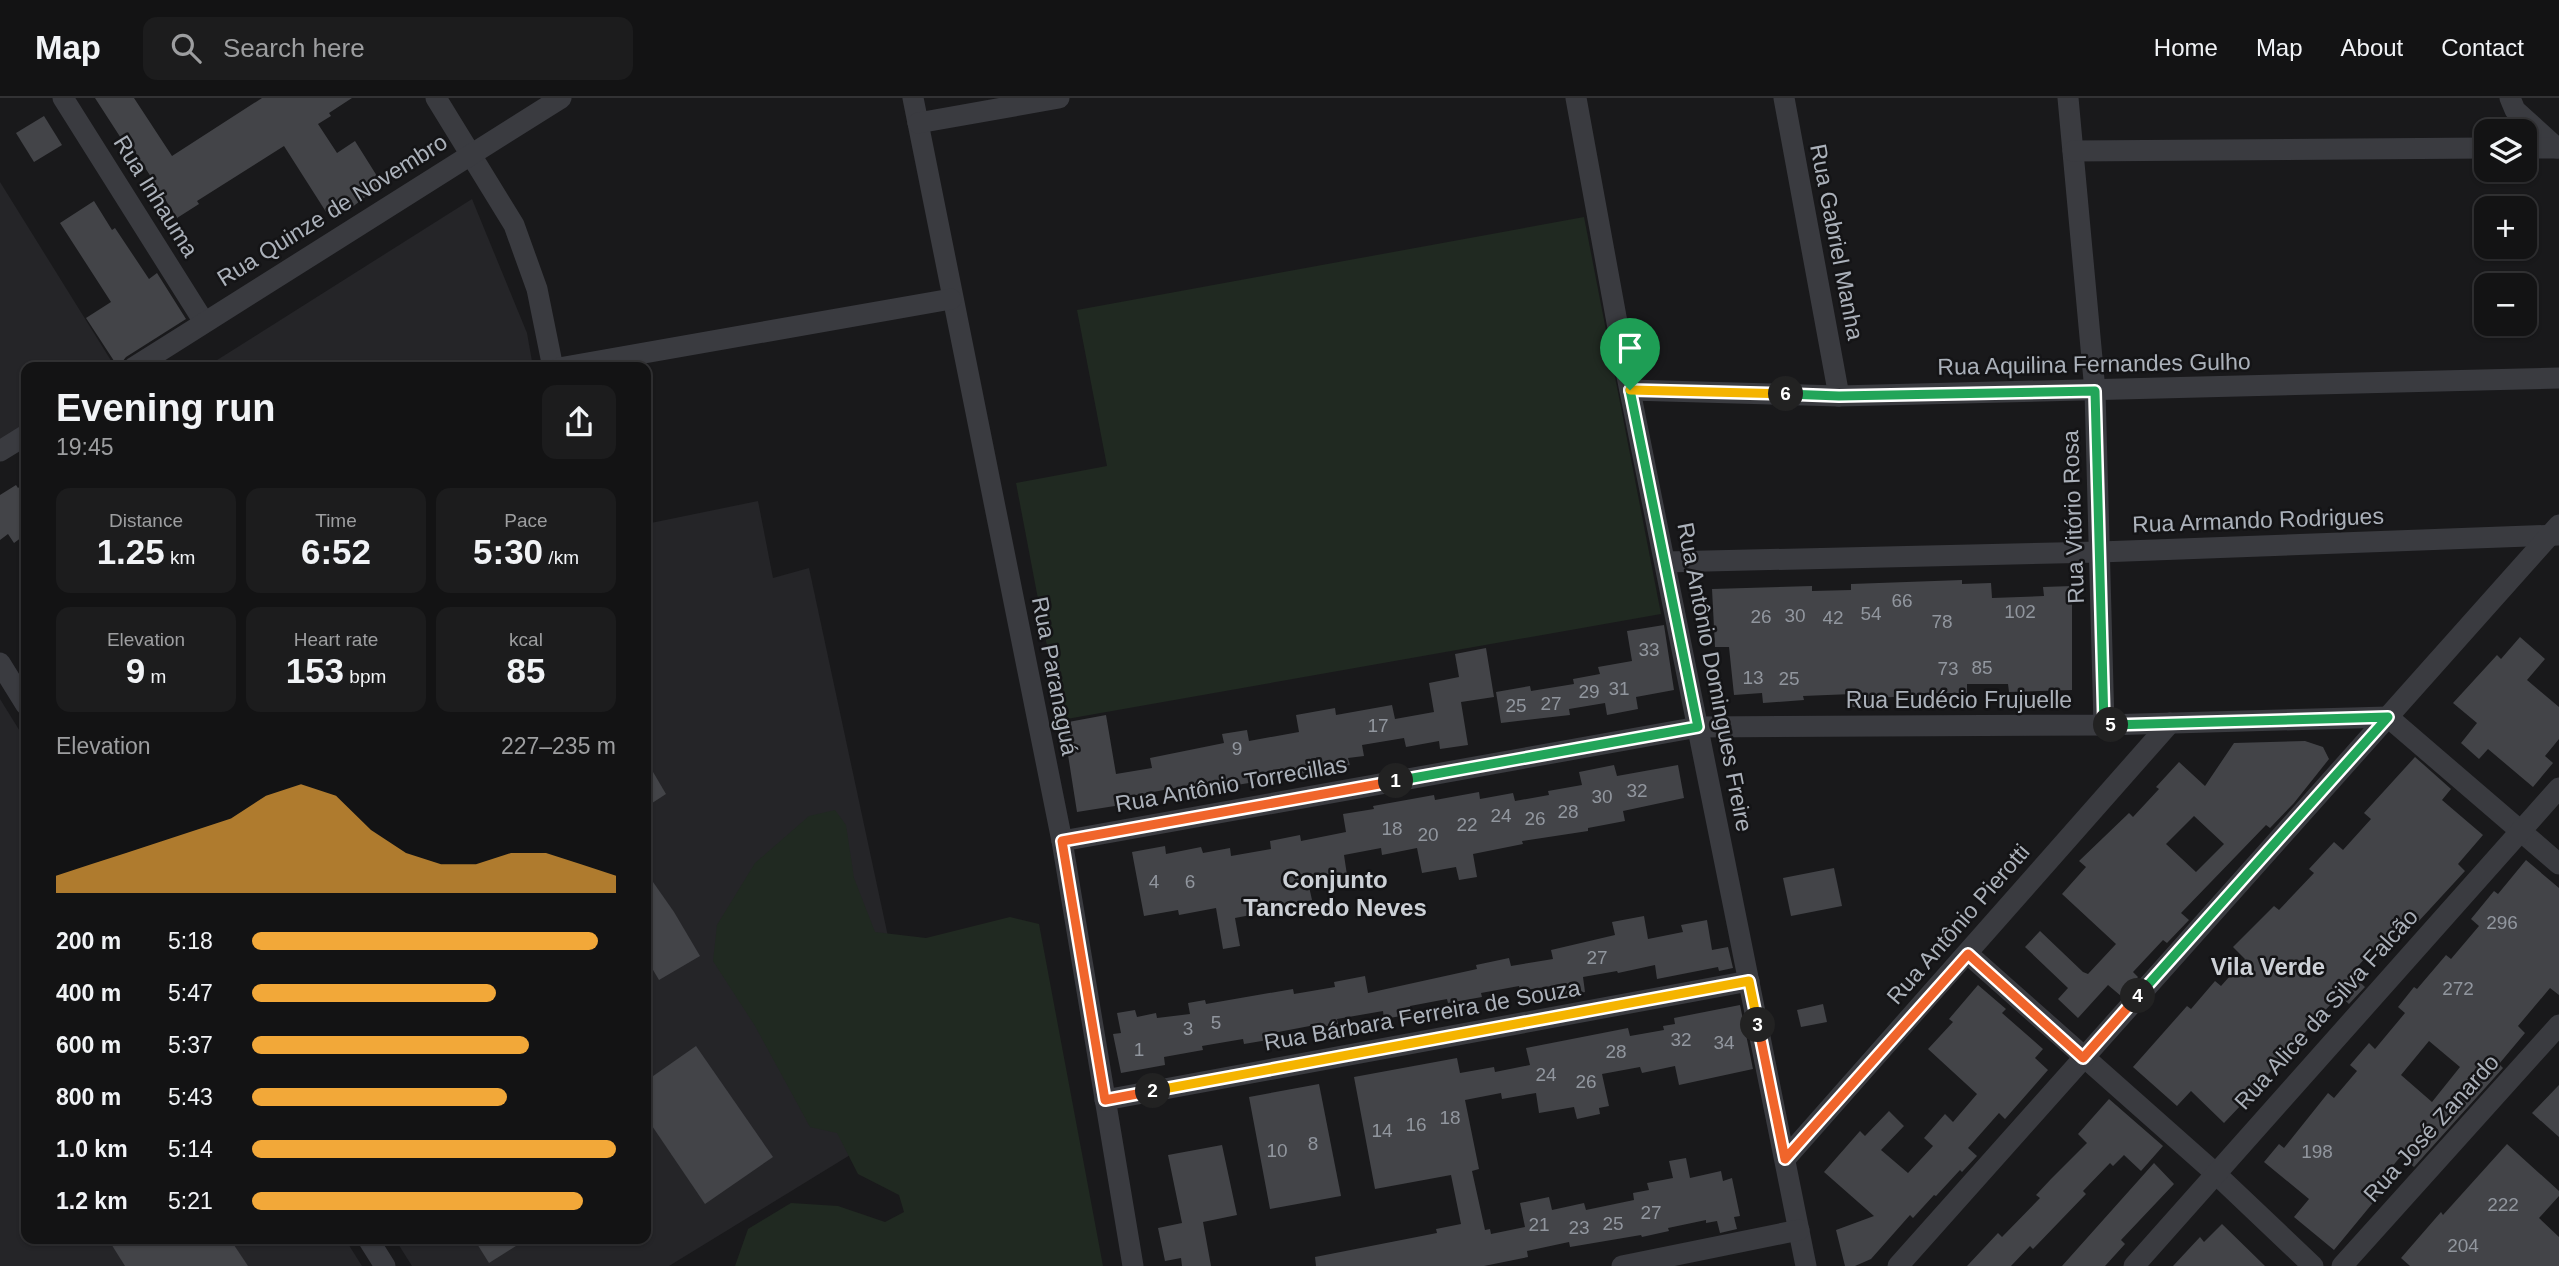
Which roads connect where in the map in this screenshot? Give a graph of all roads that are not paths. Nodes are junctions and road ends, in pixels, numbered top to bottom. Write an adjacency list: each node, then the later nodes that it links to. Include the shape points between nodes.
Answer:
1 (63, 98): 17 (street, Rua Inhauma)
2 (436, 98): 15 (street)
3 (561, 98): 15 (street, Rua Quinze de Novembro)
4 (913, 98): 10 (street, Rua Paranaguá)
5 (1059, 98): 10 (street)
6 (1576, 98): 22 (street, Rua Antônio Domingues Freire)
7 (1784, 98): 24 (street, Rua Gabriel Manha)
8 (2068, 98): 14 (street, Rua Vitório Rosa)
9 (2510, 98): 13 (street, via 2515,110)
10 (918, 123): 16 (street, Rua Paranaguá)
11 (2474, 148): 14 (street)
12 (2537, 148): 13 (street)
13 (2558, 148)
14 (2073, 151): 23 (street, Rua Vitório Rosa)
15 (470, 154): 17 (street, Rua Quinze de Novembro); 19 (street, via 514,225 537,289)
16 (951, 299): 20 (street); 38 (street, Rua Paranaguá)
17 (204, 322): 18 (street, Rua Quinze de Novembro)
18 (142, 362)
19 (555, 362)
20 (590, 362)
21 (2559, 378): 23 (street, Rua Aquilina Fernandes Gulho)
22 (1630, 390): 24 (street, Rua Aquilina Fernandes Gulho); 29 (street, Rua Antônio Domingues Freire)
23 (2095, 391): 24 (street, Rua Aquilina Fernandes Gulho); 28 (street, Rua Vitório Rosa)
24 (1839, 396)
25 (21, 438): 26 (street)
26 (0, 451)
27 (2556, 532): 28 (street, Rua Armando Rodrigues); 32 (street)
28 (2100, 552): 29 (street, Rua Armando Rodrigues); 34 (street, Rua Vitório Rosa)
29 (1665, 562): 35 (street, Rua Antônio Domingues Freire)
30 (0, 663): 31 (street)
31 (21, 697)
32 (2388, 717): 33 (street, Rua Eudécio Frujuelle); 37 (street); 43 (street)
33 (2170, 723): 34 (street, Rua Eudécio Frujuelle); 40 (street, Rua Antônio Pierotti)
34 (2104, 725): 35 (street, Rua Eudécio Frujuelle)
35 (1698, 727): 38 (street, Rua Antônio Torrecillas); 41 (street, Rua Antônio Domingues Freire)
36 (2559, 788): 37 (street, Rua Alice da Silva Falcão)
37 (2521, 830): 39 (street); 46 (street, Rua Alice da Silva Falcão)
38 (1062, 841): 44 (street, Rua Paranaguá)
39 (2559, 864)
40 (1968, 954): 43 (street); 45 (street, Rua Antônio Pierotti)
41 (1749, 981): 44 (street, Rua Bárbara Ferreira de Souza); 45 (street, Rua Antônio Domingues Freire)
42 (2559, 1025): 56 (street, Rua José Zanardo)
43 (2083, 1058): 46 (street); 53 (street)
44 (1105, 1100): 50 (street, Rua Paranaguá)
45 (1785, 1159): 47 (street, Rua Antônio Domingues Freire)
46 (2215, 1173): 54 (street, Rua Alice da Silva Falcão); 55 (street)
47 (1799, 1230): 51 (street); 52 (street, Rua Antônio Domingues Freire)
48 (371, 1244): 49 (street)
49 (385, 1266)
50 (1133, 1266)
51 (1622, 1266)
52 (1806, 1266)
53 (1898, 1266)
54 (2134, 1266)
55 (2313, 1266)
56 (2342, 1266)

